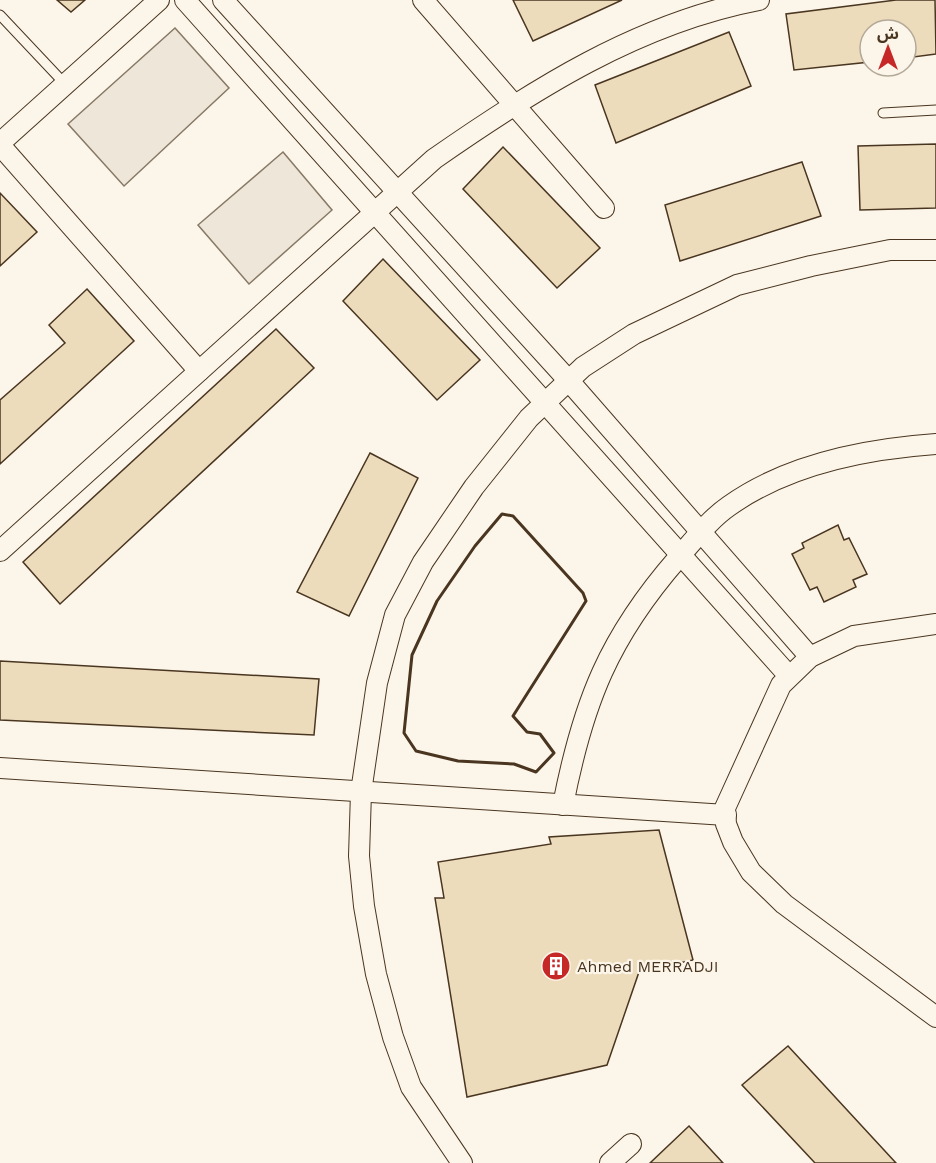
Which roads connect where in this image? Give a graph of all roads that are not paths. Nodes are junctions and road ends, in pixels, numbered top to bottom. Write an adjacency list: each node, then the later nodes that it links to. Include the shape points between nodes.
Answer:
1 (159, 0): 7 (street)
2 (185, 0): 14 (street)
3 (223, 0): 12 (street)
4 (423, 0): 8 (street)
5 (759, 0): 8 (street, via 656,32 590,59)
6 (0, 15): 7 (lane)
7 (65, 84): 11 (street)
8 (513, 103): 12 (street); 13 (street)
9 (936, 110): 10 (lane)
10 (884, 113)
11 (0, 144): 16 (street)
12 (396, 191): 14 (street); 17 (street)
13 (603, 208)
14 (374, 211): 16 (street); 18 (street)
15 (936, 250): 17 (street, via 890,250 737,285 634,334 583,367)
16 (199, 370): 21 (street)
17 (569, 381): 18 (street); 20 (street)
18 (546, 402): 22 (street); 27 (street, via 474,487 423,562 395,615 377,682)
19 (936, 444): 20 (street, via 847,456 787,475 729,506)
20 (701, 532): 22 (street); 24 (street)
21 (0, 551)
22 (681, 554): 25 (street); 28 (street, via 645,596 616,643 591,697)
23 (936, 624): 24 (street, via 854,636)
24 (810, 657): 25 (street)
25 (789, 676): 29 (street, via 781,685 730,794)
26 (0, 768): 27 (street)
27 (361, 792): 28 (street); 32 (street, via 359,856 376,974 411,1087)
28 (563, 805): 29 (street)
29 (726, 815): 30 (street, via 733,842 752,872 784,904)
30 (936, 1017)
31 (631, 1144): 33 (street)
32 (462, 1163)
33 (610, 1163)

